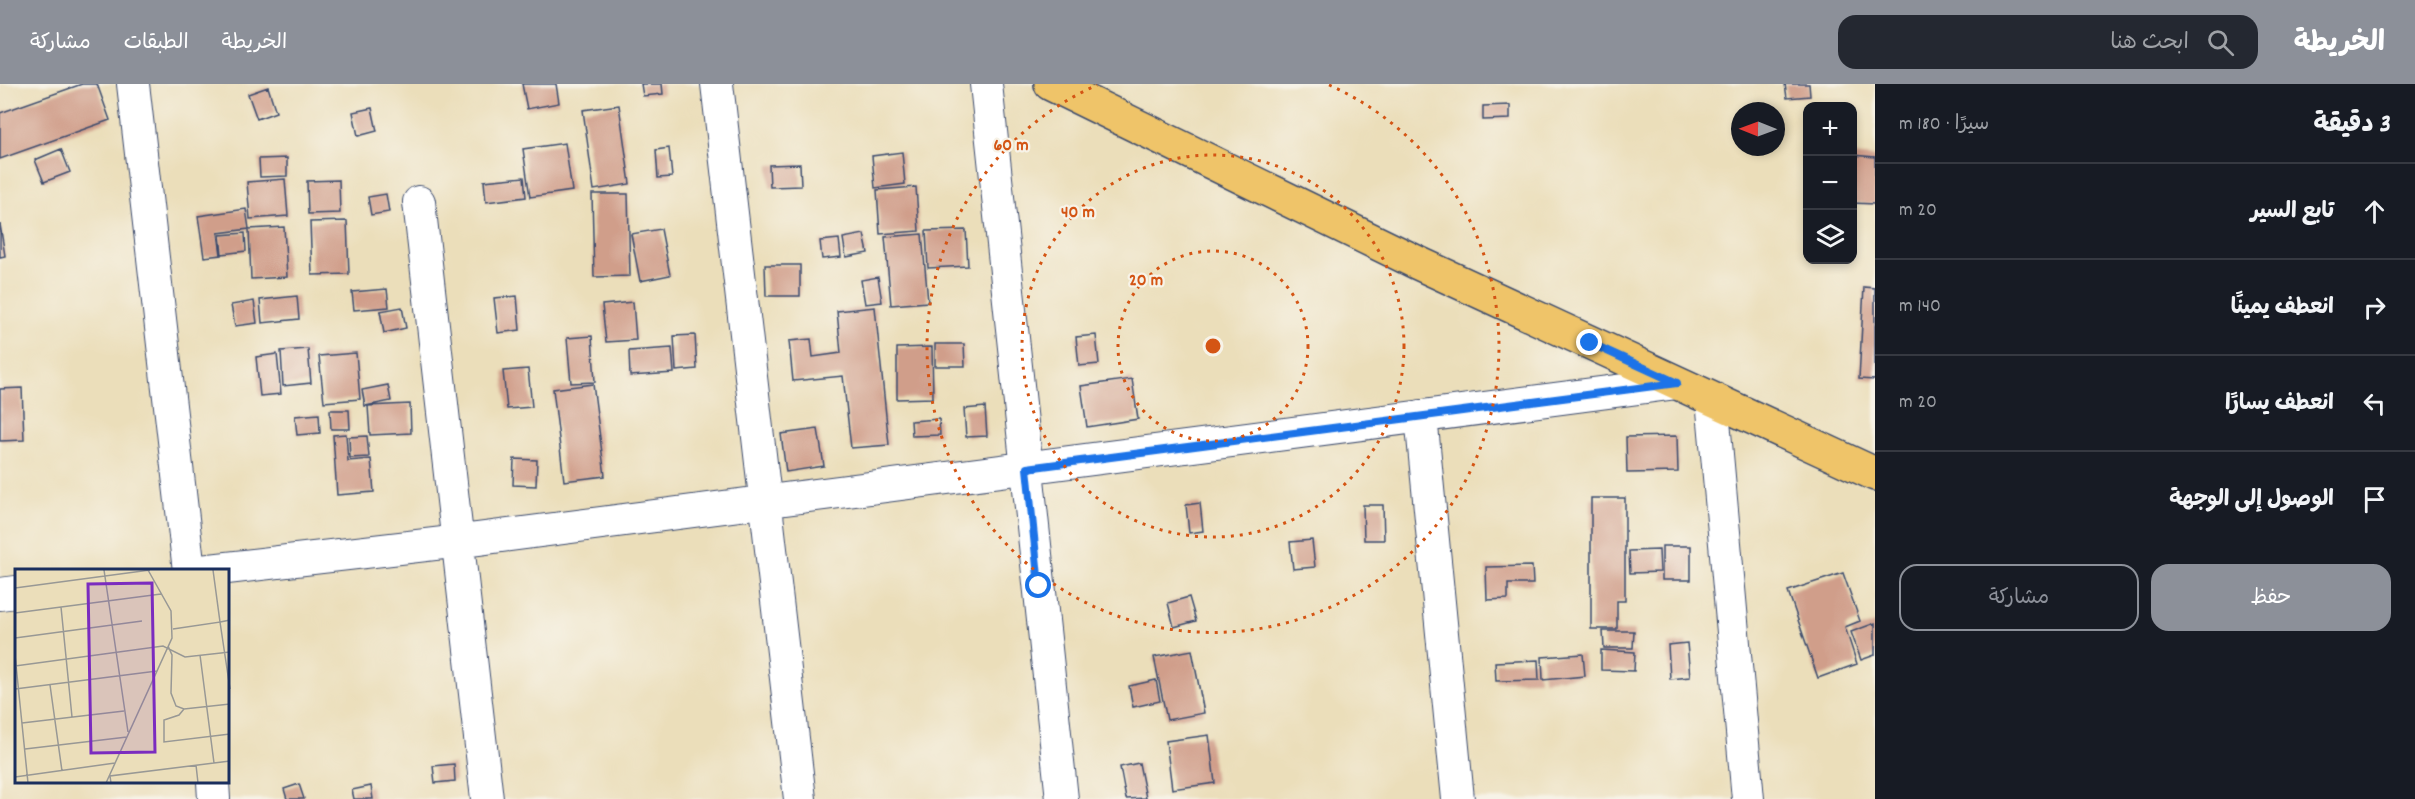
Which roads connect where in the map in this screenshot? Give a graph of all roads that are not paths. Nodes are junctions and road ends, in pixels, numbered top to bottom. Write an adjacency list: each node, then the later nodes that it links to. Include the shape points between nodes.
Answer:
1 (133, 84): 13 (street)
2 (717, 84): 11 (street)
3 (986, 84): 9 (street)
4 (1051, 84): 6 (main road, via 1418,263)
5 (419, 202): 12 (street)
6 (1677, 383): 7 (main road); 8 (street)
7 (1712, 399): 10 (main road); 23 (street)
8 (1421, 416): 9 (street); 22 (street)
9 (1027, 468): 11 (street); 21 (street)
10 (1875, 474)
11 (766, 502): 12 (street); 20 (street)
12 (458, 542): 14 (street); 19 (street)
13 (189, 569)
14 (219, 569)
15 (15, 592): 16 (street)
16 (0, 594)
17 (213, 784): 18 (street)
18 (214, 799)
19 (487, 799)
20 (800, 799)
21 (1062, 799)
22 (1458, 799)
23 (1748, 799)

